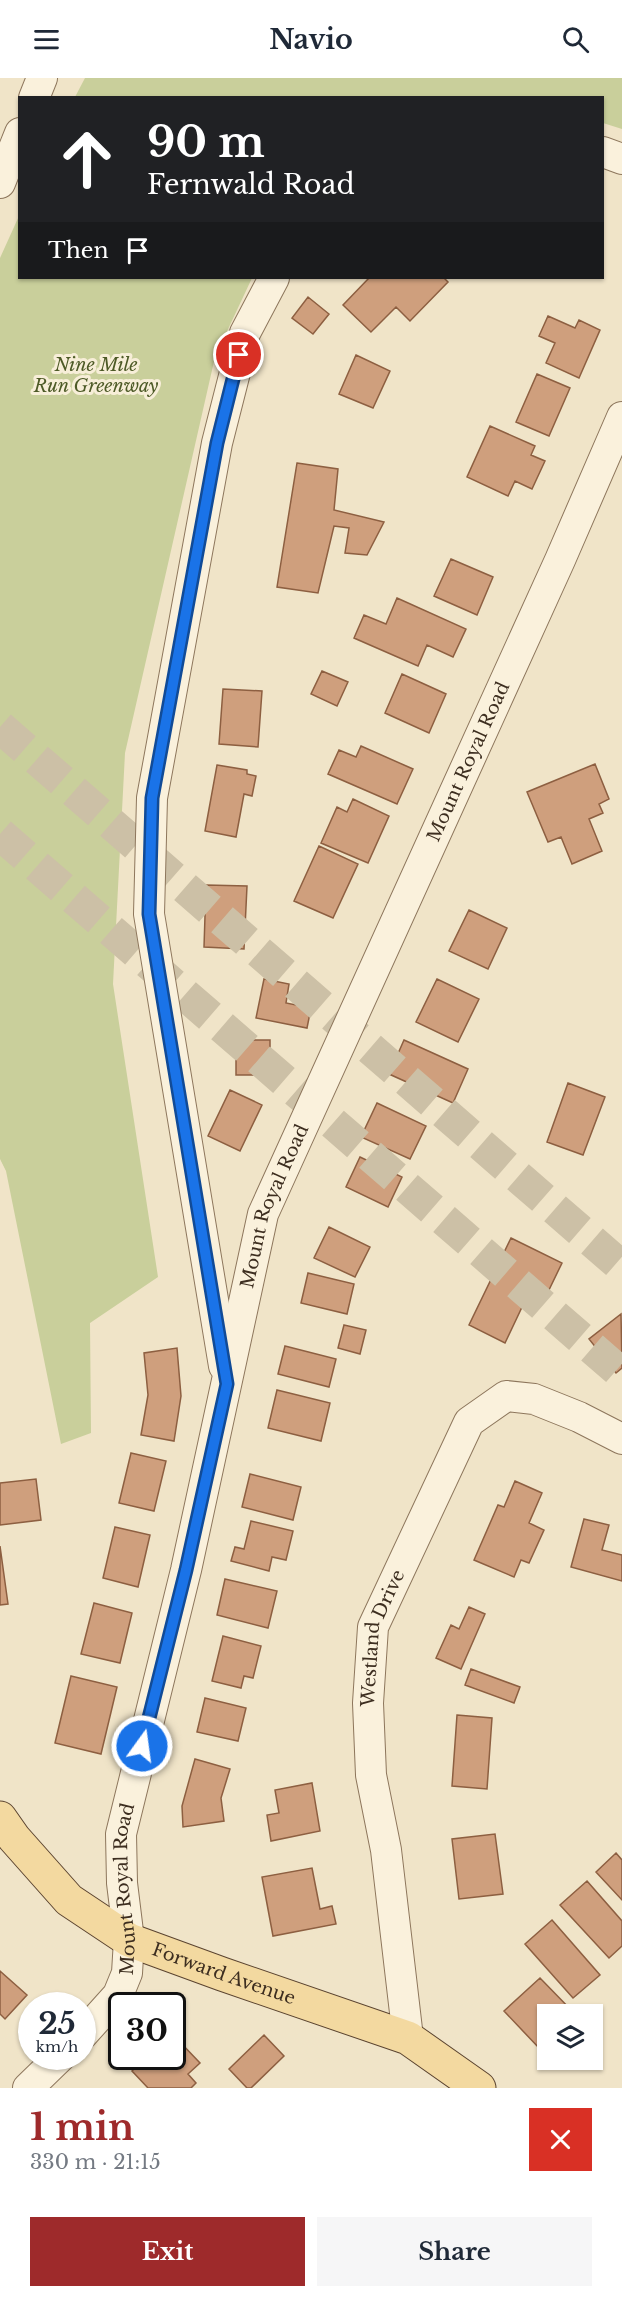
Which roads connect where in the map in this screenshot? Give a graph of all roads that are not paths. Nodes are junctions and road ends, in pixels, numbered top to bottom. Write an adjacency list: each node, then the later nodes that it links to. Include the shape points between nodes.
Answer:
1 (42, 78): 2 (street)
2 (35, 96)
3 (18, 138): 6 (street)
4 (604, 152): 5 (street)
5 (622, 159)
6 (0, 183)
7 (273, 279): 9 (street, via 245,333 217,443 152,798 149,914)
8 (622, 417): 9 (street, Mount Royal Road, via 263,1214)
9 (227, 1384): 12 (street, Mount Royal Road, via 121,1834)
10 (622, 1439): 14 (street, Westland Drive, via 534,1399 506,1396 470,1422 374,1628 368,1703 371,1775 386,1850)
11 (0, 1818): 12 (main road, Forward Avenue, via 69,1900)
12 (129, 1940): 13 (street, Mount Royal Road, via 128,1973 118,1995); 14 (main road, Forward Avenue)
13 (96, 2019)
14 (408, 2038): 17 (main road, Forward Avenue)
15 (47, 2070): 16 (street)
16 (28, 2088)
17 (479, 2088)

